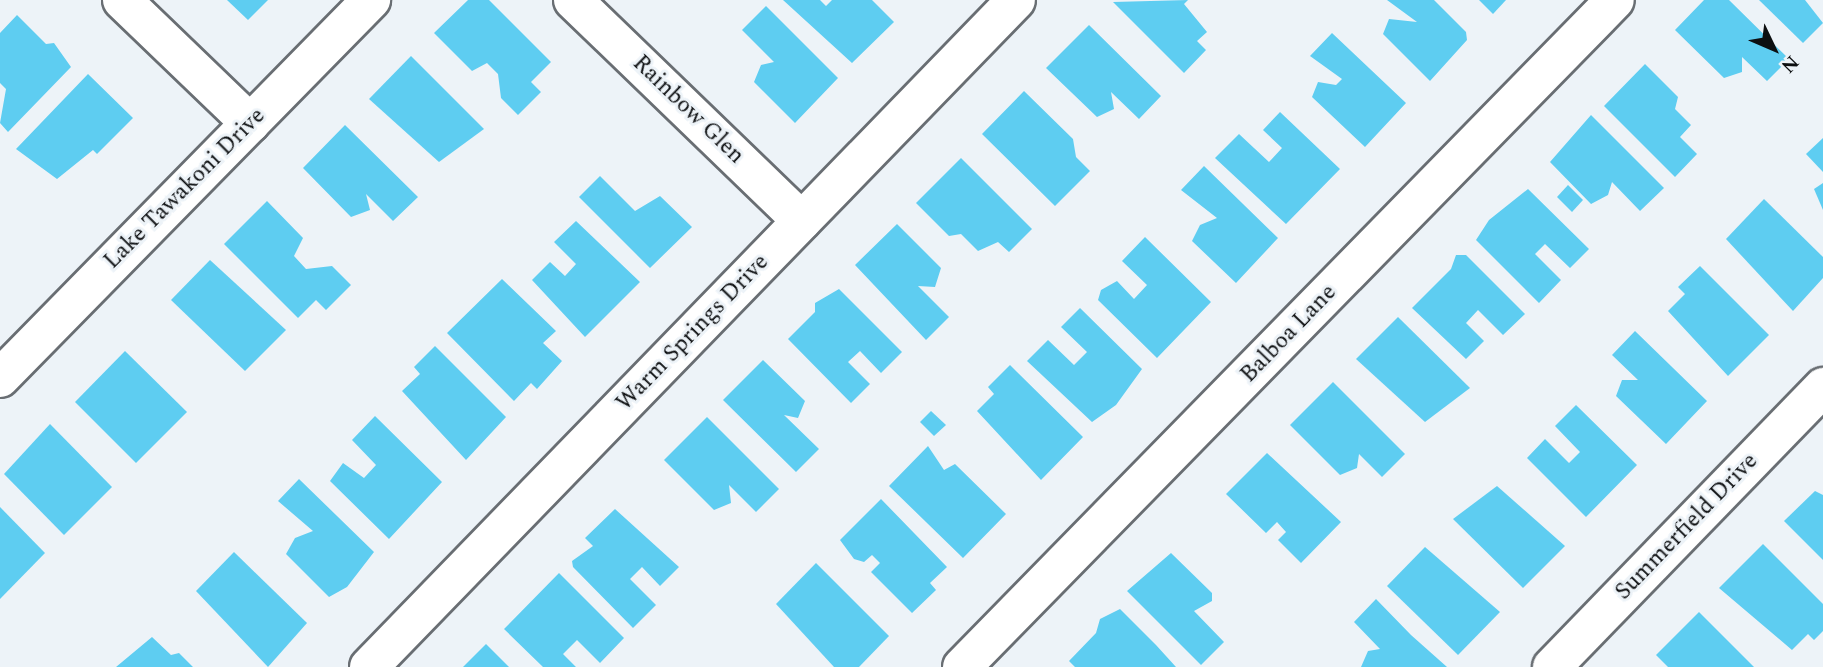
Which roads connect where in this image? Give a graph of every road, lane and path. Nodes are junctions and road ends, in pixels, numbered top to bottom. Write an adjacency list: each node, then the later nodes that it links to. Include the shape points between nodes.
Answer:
1 (122, 0): 6 (street)
2 (371, 0): 6 (street, Lake Tawakoni Drive)
3 (573, 0): 7 (street, Rainbow Glen)
4 (1016, 0): 7 (street, Warm Springs Drive)
5 (1615, 0): 11 (street, Balboa Lane)
6 (250, 123): 8 (street, Lake Tawakoni Drive)
7 (802, 221): 10 (street, Warm Springs Drive)
8 (0, 378)
9 (1823, 387): 12 (street, Summerfield Drive)
10 (369, 667)
11 (962, 667)
12 (1552, 667)

